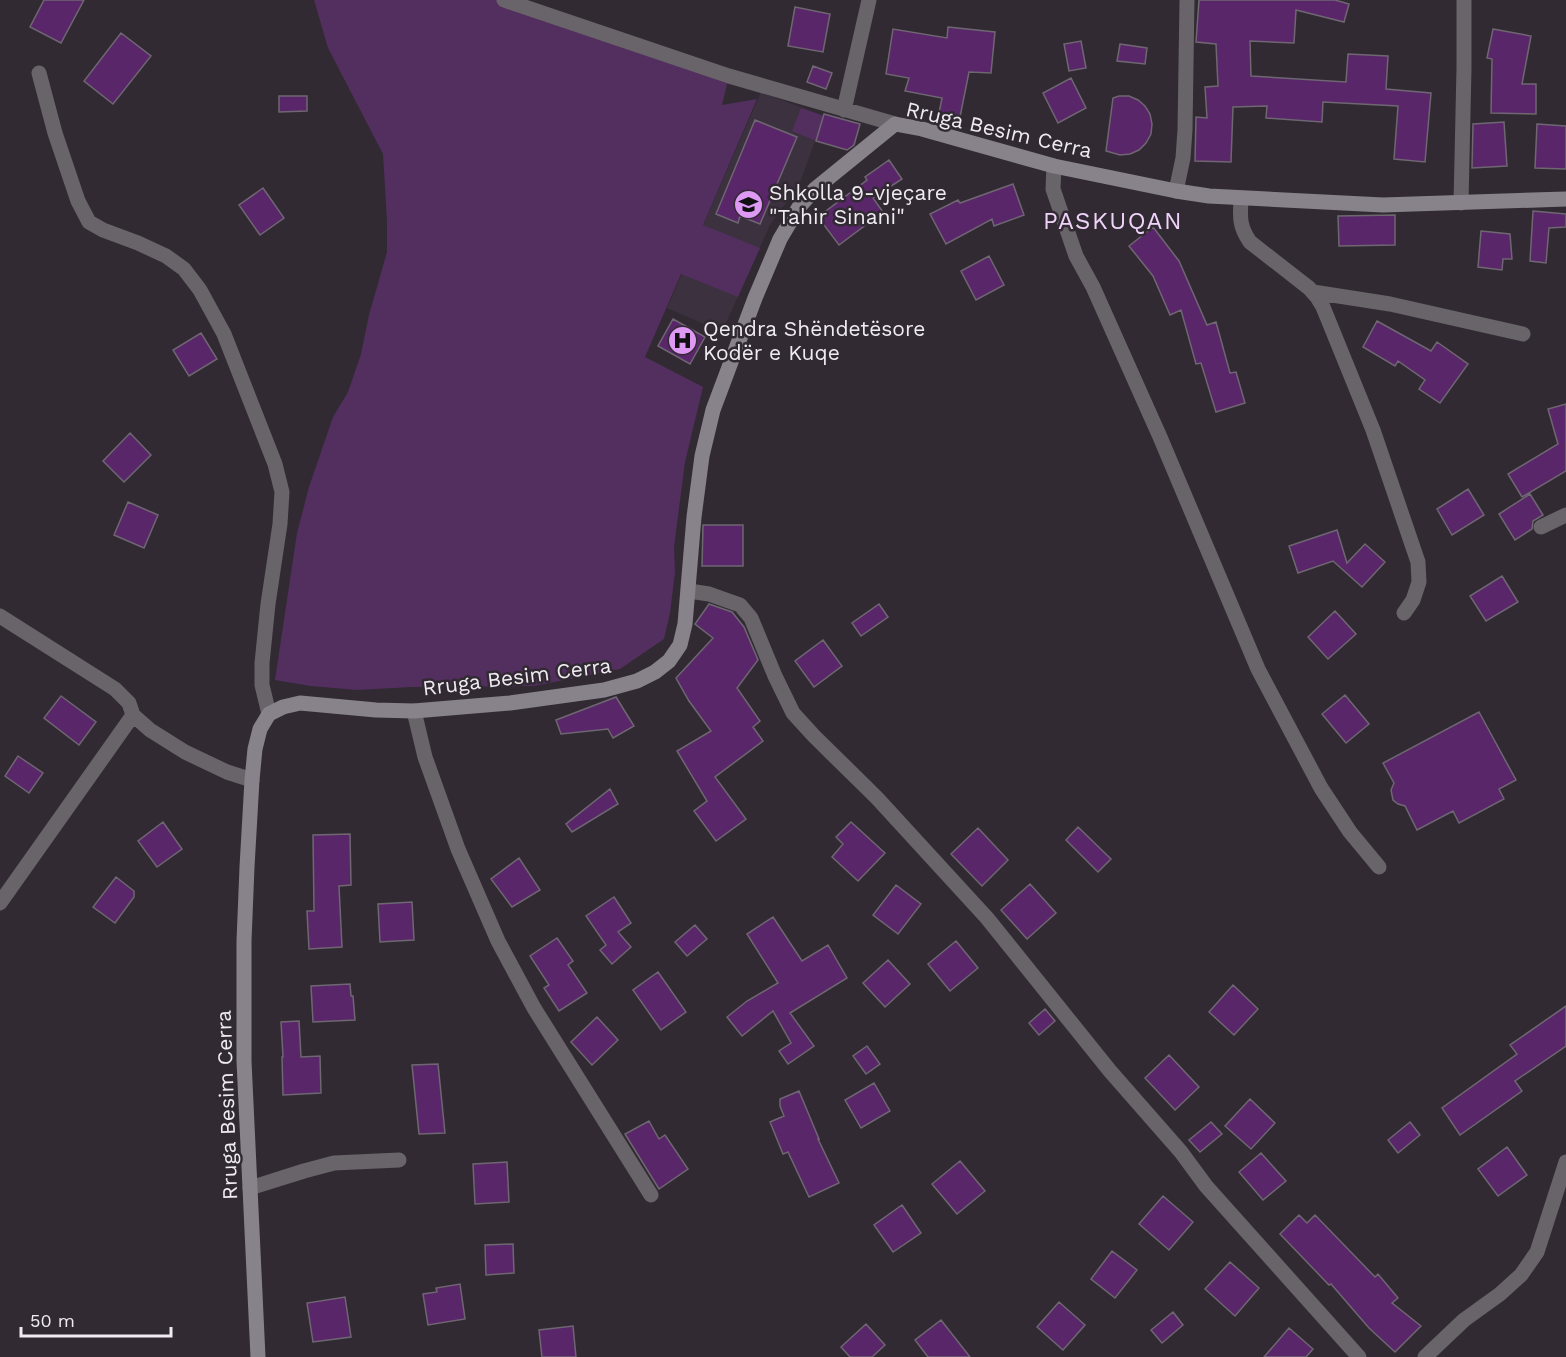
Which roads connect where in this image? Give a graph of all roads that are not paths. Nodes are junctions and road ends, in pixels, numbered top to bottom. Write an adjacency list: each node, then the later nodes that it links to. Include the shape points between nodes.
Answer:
1 (504, 0): 6 (street, via 729,76)
2 (869, 0): 6 (street)
3 (1187, 0): 9 (street, via 1185,130)
4 (1464, 0): 12 (street)
5 (39, 73): 21 (street, via 55,133 89,222 166,256 195,283 224,334 275,464 282,492 280,524 261,663 262,686)
6 (844, 110): 7 (street)
7 (895, 124): 8 (street, Rruga Besim Cerra); 17 (street, Rruga Besim Cerra, via 815,189 780,239 713,410 702,456)
8 (1054, 166): 9 (street, Rruga Besim Cerra); 24 (street, via 1053,189 1076,256 1160,437 1258,669 1321,788)
9 (1176, 191): 10 (street, Rruga Besim Cerra)
10 (1241, 199): 12 (street, Rruga Besim Cerra, via 1383,205); 13 (street, via 1240,221 1250,242)
11 (1566, 200): 12 (street, Rruga Besim Cerra)
12 (1461, 203)
13 (1312, 292): 14 (street, via 1390,304); 18 (street, via 1323,307 1373,430 1418,562 1419,582)
14 (1522, 334)
15 (1566, 515): 16 (street)
16 (1541, 527)
17 (688, 591): 20 (street, Rruga Besim Cerra, via 680,645 669,661 637,681 555,697); 31 (street, via 740,605 750,618 793,712 987,918 1206,1186)
18 (1404, 613)
19 (0, 616): 22 (street, via 115,689 129,703)
20 (414, 711): 21 (street, Rruga Besim Cerra, via 300,703); 29 (street, via 425,757 458,849 498,941 534,1008)
21 (270, 714): 23 (street, Rruga Besim Cerra, via 260,729)
22 (133, 715): 23 (street, via 185,752); 25 (street)
23 (252, 780): 28 (street, Rruga Besim Cerra, via 244,965)
24 (1379, 867)
25 (0, 903)
26 (399, 1160): 28 (street, via 334,1163)
27 (1566, 1162): 32 (street, via 1537,1252 1521,1275)
28 (250, 1188): 30 (street, Rruga Besim Cerra)
29 (651, 1195)
30 (258, 1357)
31 (1359, 1357)
32 (1425, 1357)

